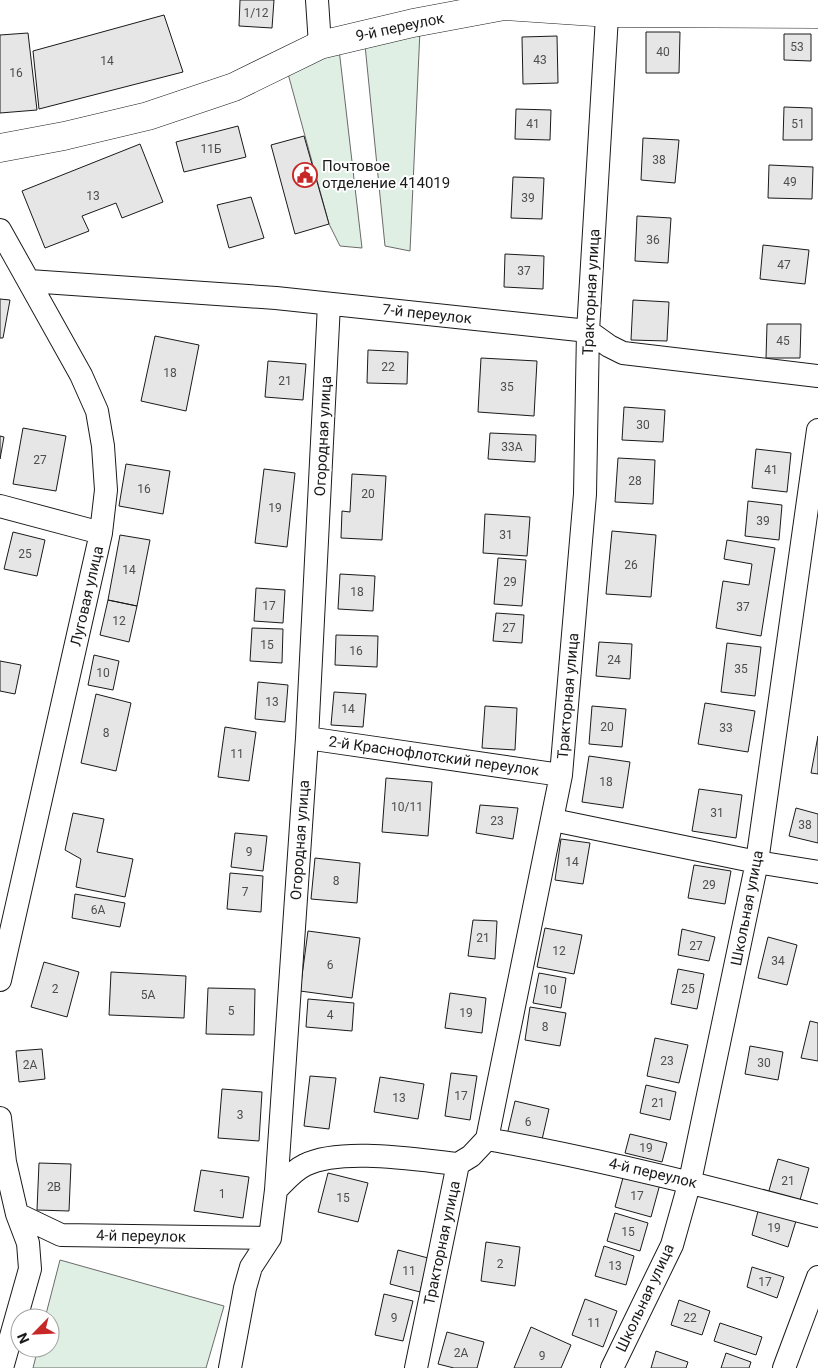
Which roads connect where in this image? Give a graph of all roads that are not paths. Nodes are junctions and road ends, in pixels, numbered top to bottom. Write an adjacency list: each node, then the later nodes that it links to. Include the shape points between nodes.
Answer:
1 (317, 0): 4 (street)
2 (609, 7): 3 (street, 9-й переулок); 4 (street, 9-й переулок, via 504,6); 9 (street, Тракторная улица)
3 (818, 14)
4 (320, 45): 5 (street, 9-й переулок, via 234,87 148,116)
5 (0, 148)
6 (0, 230): 7 (street, Луговая улица)
7 (29, 281): 8 (street, 7-й переулок); 13 (street, Луговая улица, via 81,375 97,412 106,490)
8 (329, 304): 9 (street, 7-й переулок); 14 (street, Огородная улица)
9 (588, 331): 10 (street, 7-й переулок, via 623,353); 15 (street, Тракторная улица, via 585,494)
10 (818, 376)
11 (818, 430): 17 (street, Школьная улица)
12 (0, 506): 13 (street)
13 (101, 533): 19 (street, Луговая улица)
14 (307, 738): 15 (street, 2-й Краснофлотский переулок); 25 (street, Огородная улица)
15 (561, 775): 16 (street, Тракторная улица)
16 (553, 820): 17 (street); 21 (street, Тракторная улица)
17 (757, 862): 18 (street); 24 (street, Школьная улица)
18 (818, 872)
19 (0, 980)
20 (0, 1118): 22 (street)
21 (487, 1139): 23 (street, Тракторная улица, via 472,1156); 24 (street, 4-й переулок)
22 (2, 1163): 26 (street)
23 (458, 1164): 25 (street, via 358,1156 314,1161 296,1170); 32 (street, Тракторная улица)
24 (690, 1181): 27 (street, 4-й переулок); 33 (street, Школьная улица, via 672,1245)
25 (276, 1190): 28 (street, Огородная улица)
26 (17, 1214): 28 (street, 4-й переулок, via 61,1235); 30 (street, via 28,1243 30,1268)
27 (818, 1216)
28 (270, 1238): 31 (street, Огородная улица, via 251,1267)
29 (818, 1277): 34 (street)
30 (2, 1368)
31 (230, 1368)
32 (416, 1368)
33 (612, 1368)
34 (784, 1368)

